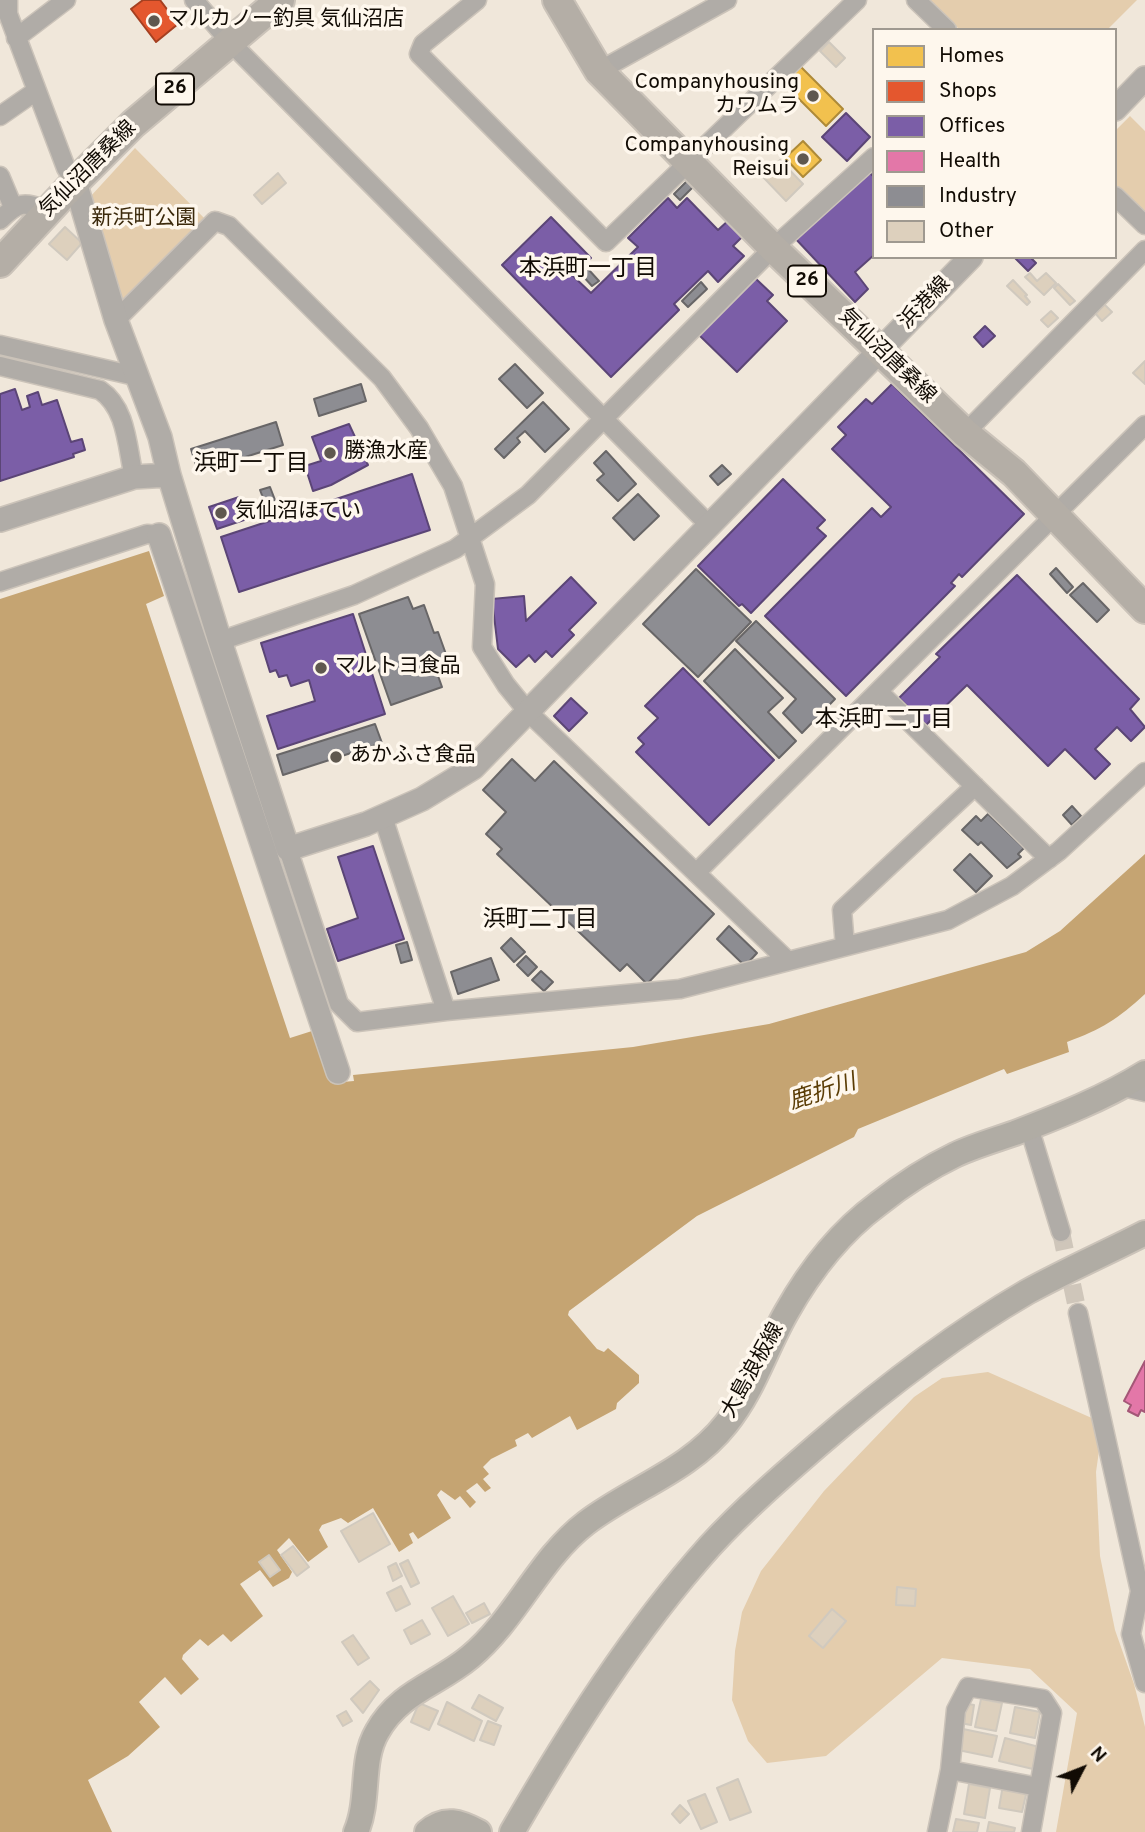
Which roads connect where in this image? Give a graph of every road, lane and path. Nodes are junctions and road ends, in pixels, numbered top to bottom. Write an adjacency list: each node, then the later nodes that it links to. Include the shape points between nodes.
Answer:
1 (8, 0): 11 (street)
2 (66, 0): 11 (street)
3 (194, 0): 12 (street)
4 (280, 0): 12 (main road, 気仙沼唐桑線 / 26)
5 (477, 0): 19 (street, via 423,44 419,54 606,242)
6 (557, 0): 13 (main road, 気仙沼唐桑線 / 26)
7 (727, 0): 13 (street)
8 (856, 0): 19 (street)
9 (916, 0): 10 (street)
10 (945, 28)
11 (16, 38): 15 (street)
12 (230, 42): 21 (main road, 気仙沼唐桑線 / 26, via 133,124); 35 (street)
13 (599, 71): 19 (main road, 気仙沼唐桑線 / 26)
14 (1145, 78): 16 (street)
15 (36, 91): 17 (street); 21 (street)
16 (1117, 106)
17 (0, 116)
18 (872, 159): 26 (street)
19 (689, 162): 26 (main road, 気仙沼唐桑線 / 26)
20 (0, 176): 24 (street)
21 (75, 182): 23 (main road, 気仙沼唐桑線 / 26); 30 (street)
22 (1117, 197): 25 (street)
23 (48, 210): 24 (street, via 26,203); 29 (main road, 気仙沼唐桑線 / 26)
24 (6, 214)
25 (1145, 225)
26 (773, 248): 32 (main road, 気仙沼唐桑線 / 26); 35 (street)
27 (1145, 250): 37 (street)
28 (969, 259): 32 (street, 浜港線)
29 (0, 263)
30 (116, 320): 34 (street); 44 (street, via 215,220 229,226 382,378 453,486)
31 (0, 345): 34 (street)
32 (880, 351): 37 (main road, 気仙沼唐桑線 / 26); 42 (street, 浜港線)
33 (0, 366): 39 (street, via 100,390 112,398 120,411)
34 (135, 376): 38 (street, via 160,437)
35 (603, 419): 42 (street); 44 (street, via 528,495)
36 (1145, 425): 40 (street)
37 (965, 433): 40 (main road, 気仙沼唐桑線 / 26)
38 (169, 475): 39 (street); 47 (street)
39 (134, 477): 41 (street)
40 (1056, 515): 46 (main road, 気仙沼唐桑線 / 26); 48 (street)
41 (0, 520)
42 (709, 525): 49 (street, 浜港線)
43 (159, 535): 45 (street, via 147,534); 59 (street)
44 (470, 538): 47 (street, via 354,596); 49 (street, via 485,584 482,647)
45 (0, 583)
46 (1145, 609)
47 (219, 641): 53 (street)
48 (879, 692): 51 (street); 55 (street)
49 (528, 712): 52 (street, 浜港線, via 473,768); 55 (street)
50 (1145, 772): 54 (street)
51 (975, 786): 54 (street); 56 (street, via 842,909)
52 (383, 817): 53 (street, 浜港線); 58 (street)
53 (288, 849): 58 (street, via 339,1004 357,1023)
54 (1049, 859): 56 (street, via 1012,886 948,920)
55 (696, 873): 57 (street)
56 (845, 946): 57 (street)
57 (788, 961): 58 (street, via 680,989)
58 (446, 1011)
59 (338, 1072)
60 (1145, 1073): 61 (main road, 大島浪板線)
61 (1134, 1089): 62 (main road, 大島浪板線)
62 (1029, 1127): 63 (street); 69 (main road, 大島浪板線, via 956,1155 914,1178 839,1240 811,1273 785,1314 746,1395 709,1444 564,1541 469,1658 400,1702 376,1733 368,1760 364,1815)
63 (1061, 1232)
64 (1145, 1233): 72 (main road, via 1027,1293 940,1350 858,1411 776,1482 711,1546 656,1612 567,1739)
65 (1078, 1313): 66 (street, via 1140,1591 1131,1634)
66 (1145, 1684)
67 (950, 1770): 68 (street); 68 (street, via 956,1710 968,1687 1043,1699 1052,1713); 73 (street)
68 (1038, 1787): 74 (street)
69 (356, 1832)
70 (427, 1832): 71 (main road, via 453,1821)
71 (479, 1832)
72 (512, 1832)
73 (937, 1832)
74 (1031, 1832)

